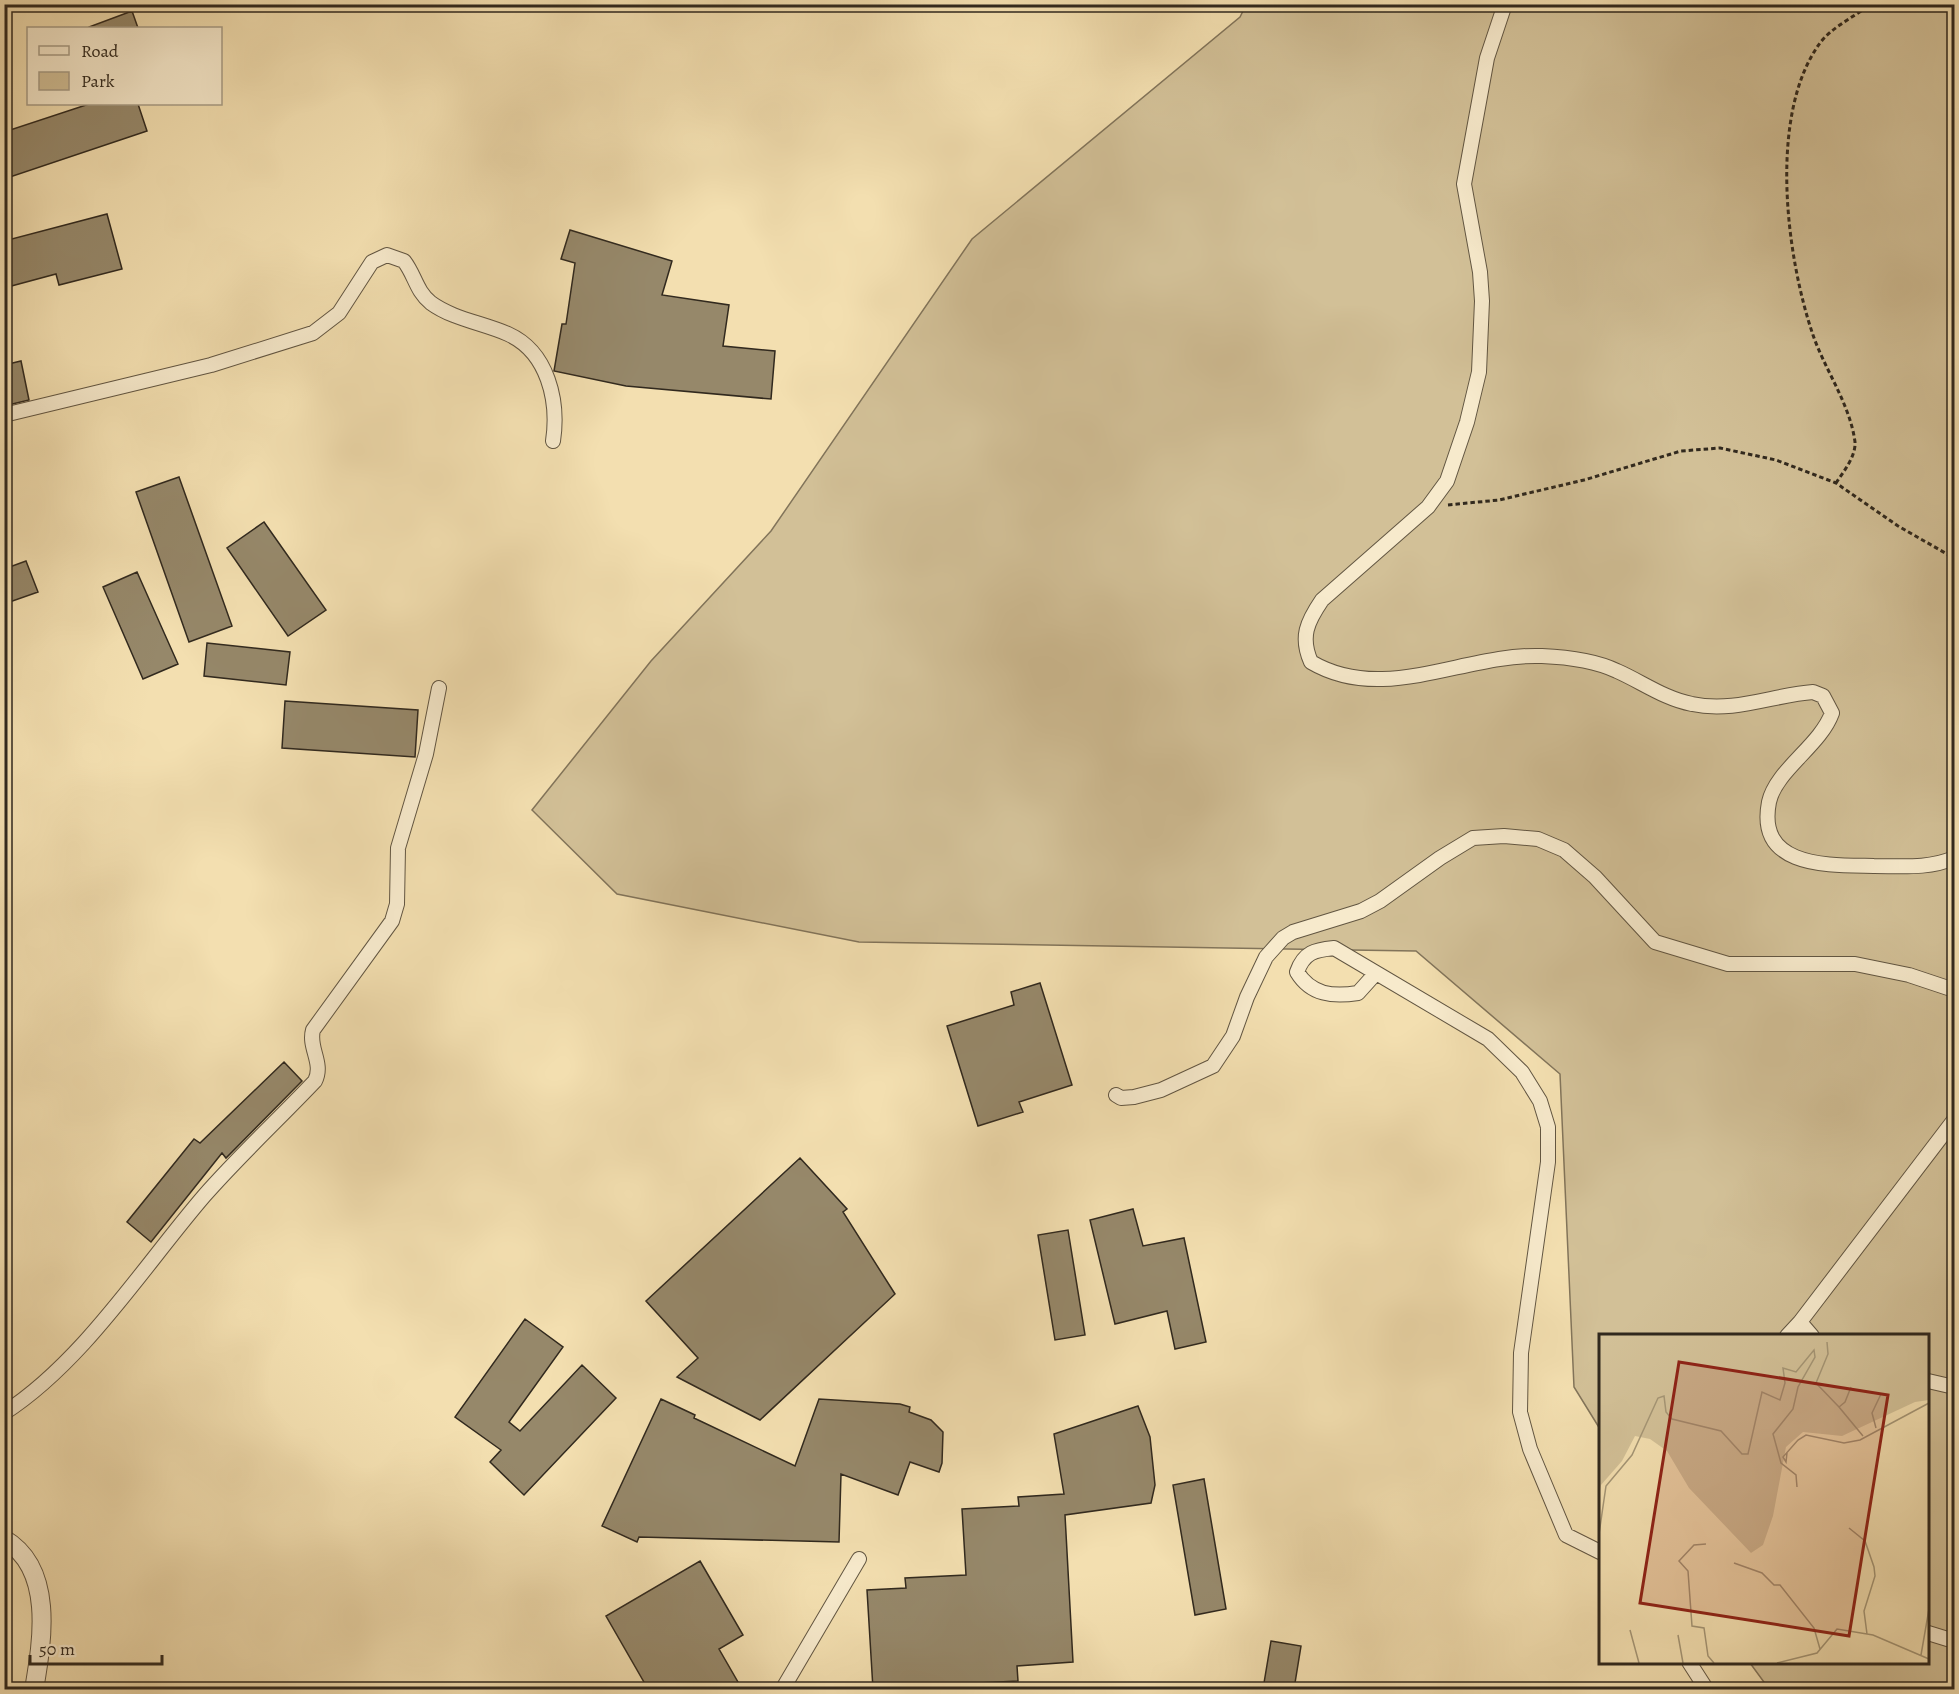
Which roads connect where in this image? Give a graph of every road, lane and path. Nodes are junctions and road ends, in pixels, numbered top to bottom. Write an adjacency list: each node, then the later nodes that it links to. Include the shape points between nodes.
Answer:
1 (1505, 4): 8 (street, via 1487,58 1464,184 1480,272 1479,372 1448,481)
2 (1875, 4): 7 (path, via 1821,41 1798,82 1788,153 1788,224 1796,279 1813,337 1846,412 1855,443 1851,460)
3 (1948, 4): 4 (path)
4 (1954, 6)
5 (4, 415): 6 (street, via 211,365 313,333 339,313 372,262 387,255 404,261 418,289 433,304 510,335 532,353 552,389)
6 (553, 441)
7 (1836, 483): 8 (path, via 1776,459 1720,448 1681,451 1498,500); 9 (path, via 1898,526)
8 (1428, 507): 11 (street, via 1322,600 1304,635 1311,662 1348,679 1424,676 1541,656 1579,660 1615,670 1692,705 1743,705 1813,692 1823,696 1832,713 1821,735 1769,800 1772,837 1781,848 1797,860 1822,865 1922,867)
9 (1954, 558)
10 (439, 688): 21 (street, via 426,754 398,848 398,904 392,921 313,1030 319,1066 315,1082 205,1195 92,1335 23,1401)
11 (1954, 858)
12 (1376, 973): 12 (street, via 1334,948 1314,950 1301,960 1297,972 1305,984 1328,994 1358,993); 23 (street, via 1488,1039 1522,1072 1540,1101 1548,1127 1548,1162 1521,1353 1520,1412 1530,1449 1566,1535)
13 (1954, 990): 14 (street, via 1909,975 1855,964 1728,964 1655,942 1595,877 1564,850 1538,839 1473,838 1380,901 1361,911 1293,932 1271,948 1233,1036 1213,1066 1161,1090 1134,1097)
14 (1116, 1095)
15 (1954, 1120): 16 (street)
16 (1800, 1322): 17 (street); 18 (street)
17 (1788, 1334)
18 (1811, 1334)
19 (1929, 1382): 20 (street)
20 (1954, 1387)
21 (4, 1413)
22 (4, 1539): 28 (street, via 19,1548 39,1588 43,1636)
23 (1599, 1552)
24 (859, 1559): 29 (street)
25 (1929, 1633): 26 (street)
26 (1954, 1641)
27 (1690, 1664): 30 (street)
28 (34, 1689)
29 (783, 1689)
30 (1707, 1689)

